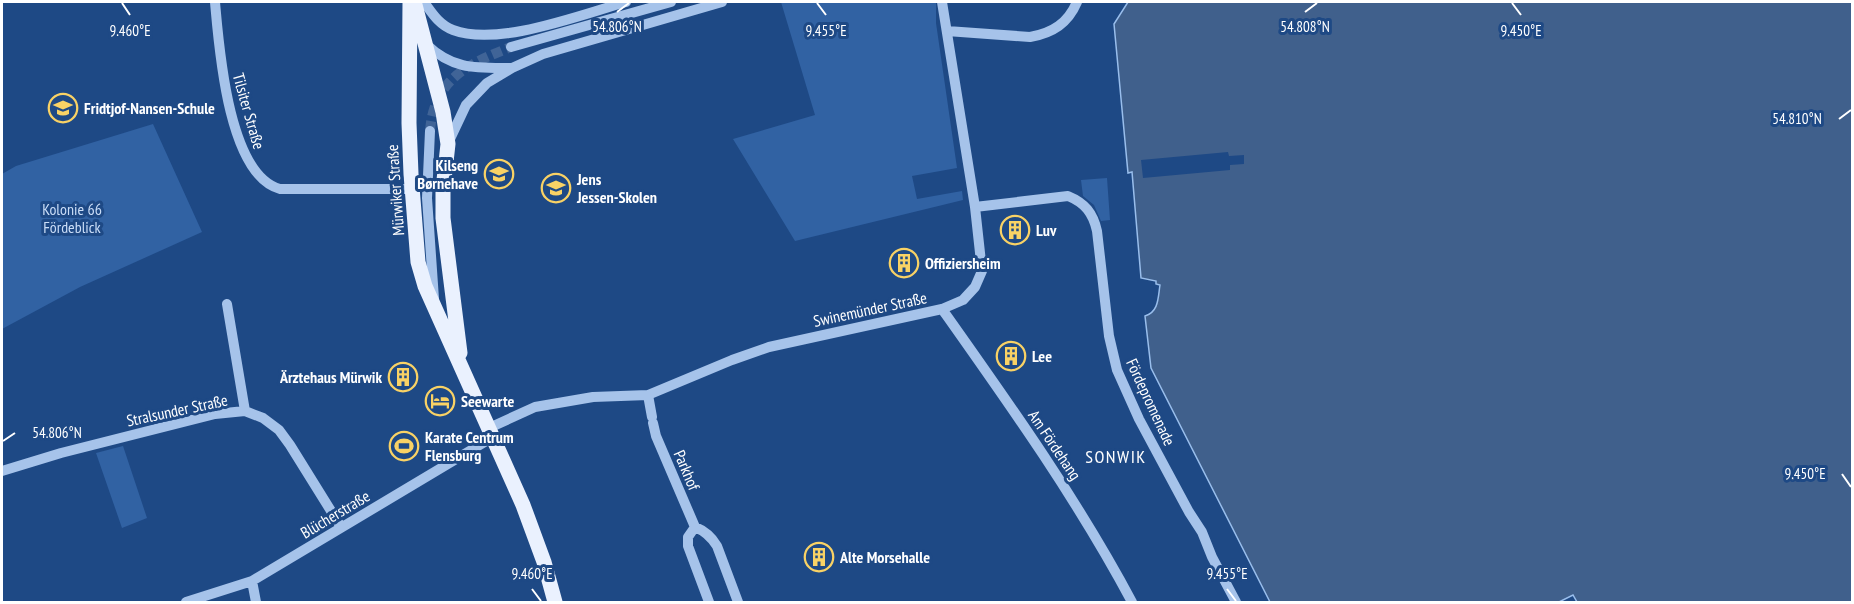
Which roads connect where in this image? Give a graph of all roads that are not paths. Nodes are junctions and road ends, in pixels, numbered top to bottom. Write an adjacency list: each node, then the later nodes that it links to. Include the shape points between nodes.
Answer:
1 (215, 2): 16 (street, Tilsiter Straße, via 219,50 232,114 248,159 261,180 280,189)
2 (410, 2): 11 (street, via 416,28); 16 (main road, Mürwiker Straße)
3 (414, 2): 11 (main road, Mürwiker Straße)
4 (424, 2): 5 (street, via 437,21 452,30 480,36 513,33)
5 (626, 2)
6 (672, 2): 12 (street)
7 (722, 2): 13 (street, via 543,54)
8 (942, 2): 10 (street, Swinemünder Straße)
9 (1077, 2): 10 (street, via 1064,23 1044,34 1030,37)
10 (947, 31): 17 (street, Swinemünder Straße)
11 (425, 44): 13 (street, via 453,63); 15 (main road, Mürwiker Straße)
12 (512, 47)
13 (512, 68): 15 (street, via 487,83 466,105)
14 (430, 131): 19 (street, via 427,198)
15 (448, 144): 21 (main road, Mürwiker Straße, via 443,218)
16 (412, 189): 19 (main road, Mürwiker Straße, via 418,262)
17 (975, 207): 20 (street, Swinemünder Straße, via 982,271 963,300); 35 (street, Fördepromenade, via 1068,196 1088,208 1098,236 1109,336 1117,370)
18 (227, 304): 23 (street)
19 (434, 308): 21 (main road, Mürwiker Straße)
20 (942, 309): 22 (street, Swinemünder Straße, via 770,347); 34 (street, Am Fördehang, via 1082,513)
21 (462, 368): 24 (main road, Mürwiker Straße)
22 (648, 395): 24 (street, Swinemünder Straße, via 562,401 535,408); 27 (street, Parkhof, via 656,436)
23 (244, 411): 25 (street, Stralsunder Straße, via 215,414); 26 (street, Stralsunder Straße, via 279,430)
24 (491, 433): 26 (street, Blücherstraße); 31 (main road, Mürwiker Straße, via 532,528)
25 (2, 471)
26 (341, 527): 28 (street, Blücherstraße)
27 (695, 527): 32 (street, via 688,537 688,546); 33 (street, Parkhof, via 705,531 717,546)
28 (252, 581): 29 (street, Blücherstraße); 30 (street)
29 (186, 603)
30 (256, 603)
31 (555, 603)
32 (709, 603)
33 (738, 603)
34 (1132, 603)
35 (1236, 603)

